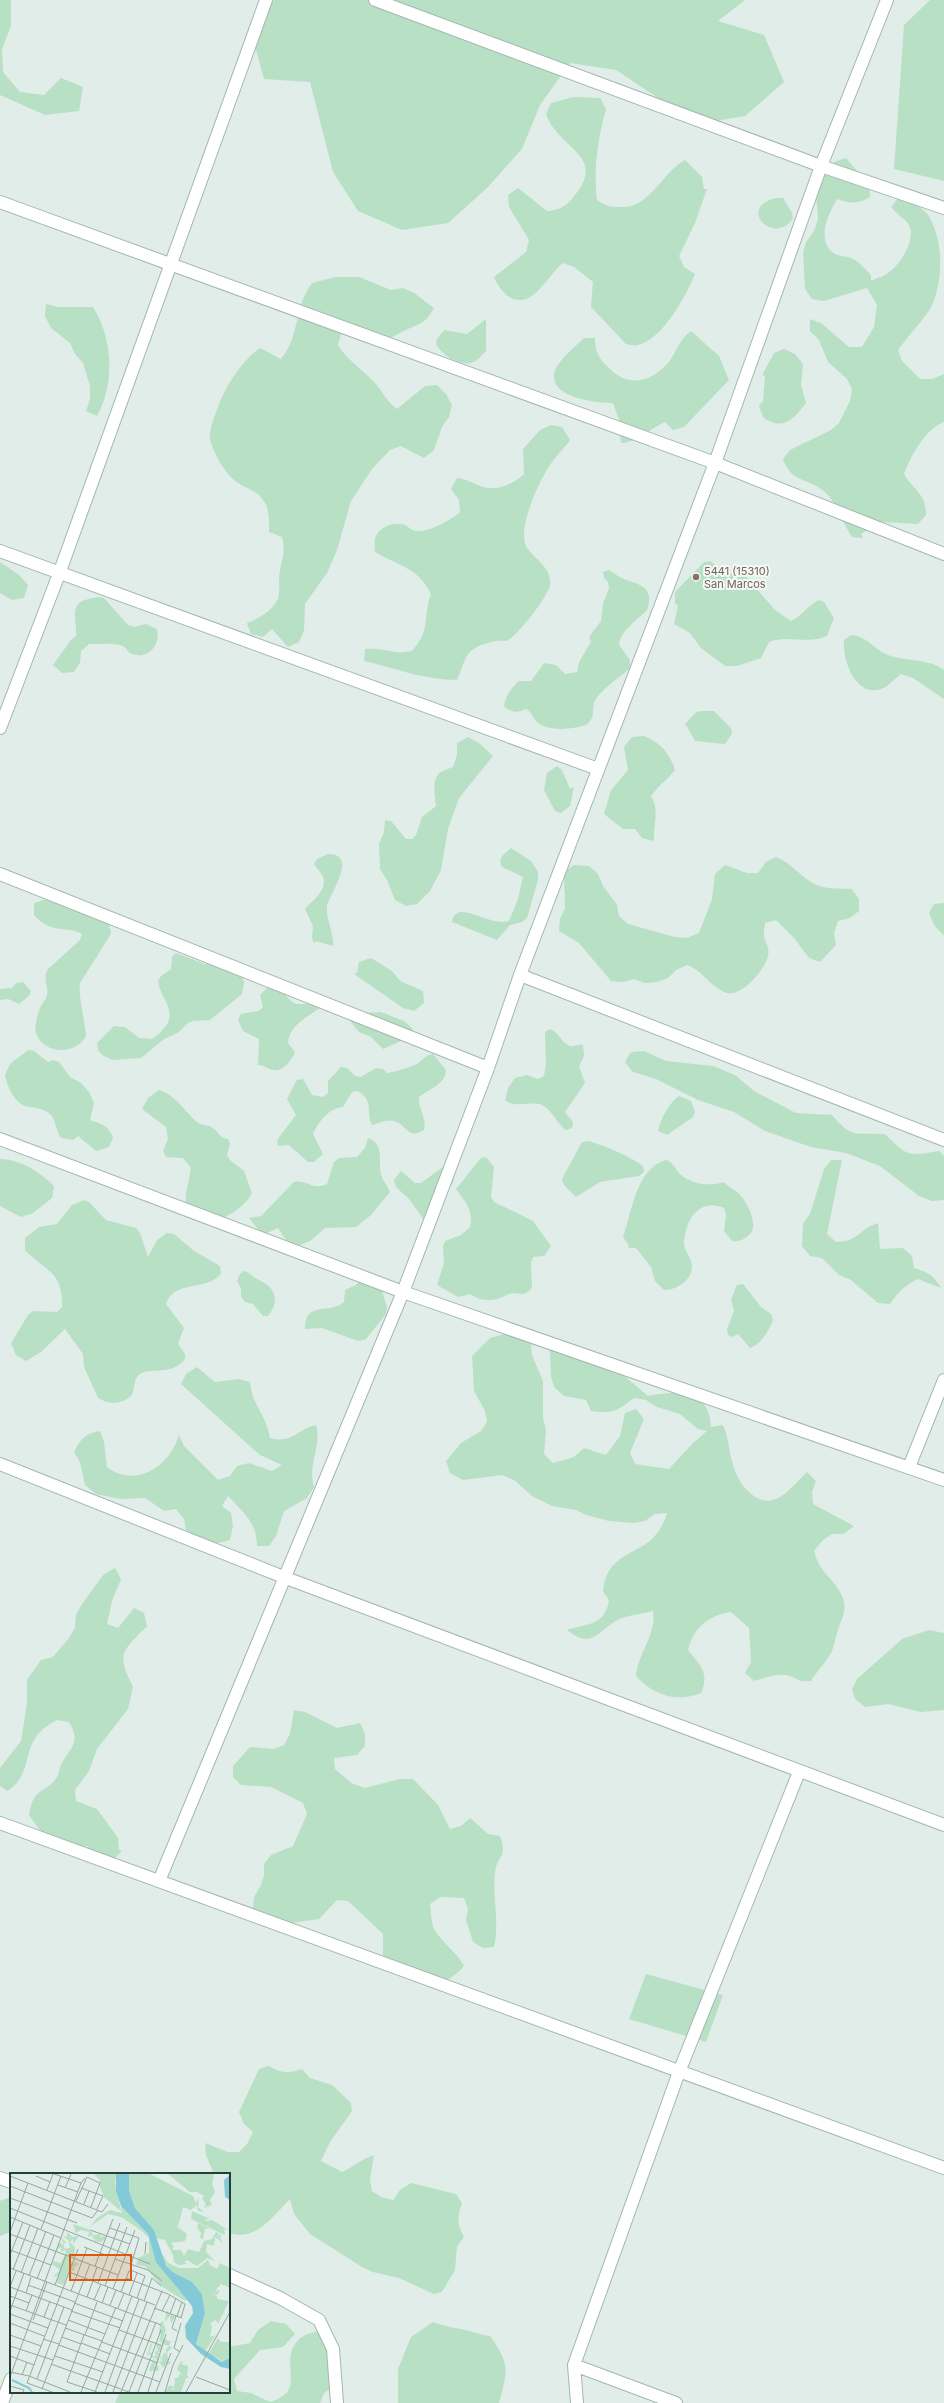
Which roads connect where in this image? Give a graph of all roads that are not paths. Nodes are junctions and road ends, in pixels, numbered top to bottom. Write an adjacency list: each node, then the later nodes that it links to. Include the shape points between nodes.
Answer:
1 (266, 0): 7 (street)
2 (375, 0): 4 (street)
3 (888, 0): 4 (street)
4 (821, 166): 6 (street); 8 (street)
5 (0, 202): 7 (street)
6 (944, 208)
7 (172, 263): 8 (street); 11 (street)
8 (715, 463): 10 (street); 13 (street)
9 (0, 551): 11 (street)
10 (944, 554)
11 (59, 574): 12 (street); 13 (street)
12 (0, 728)
13 (598, 769): 15 (street)
14 (0, 874): 16 (street)
15 (520, 975): 16 (street); 18 (street)
16 (488, 1068): 19 (street)
17 (0, 1139): 19 (street)
18 (944, 1140)
19 (403, 1292): 22 (street); 24 (street)
20 (944, 1380): 22 (street)
21 (0, 1464): 24 (street)
22 (909, 1467): 23 (street)
23 (944, 1480)
24 (286, 1578): 25 (street); 28 (street)
25 (799, 1772): 27 (street); 29 (street)
26 (0, 1823): 28 (street)
27 (944, 1825)
28 (159, 1881): 29 (street)
29 (679, 2072): 30 (street); 34 (street)
30 (944, 2168)
31 (0, 2178): 32 (street)
32 (10, 2182)
33 (230, 2275): 37 (street, via 280,2298 319,2320 333,2349)
34 (574, 2366): 38 (street); 39 (street)
35 (10, 2382): 36 (street)
36 (2, 2403)
37 (337, 2403)
38 (577, 2403)
39 (676, 2403)

